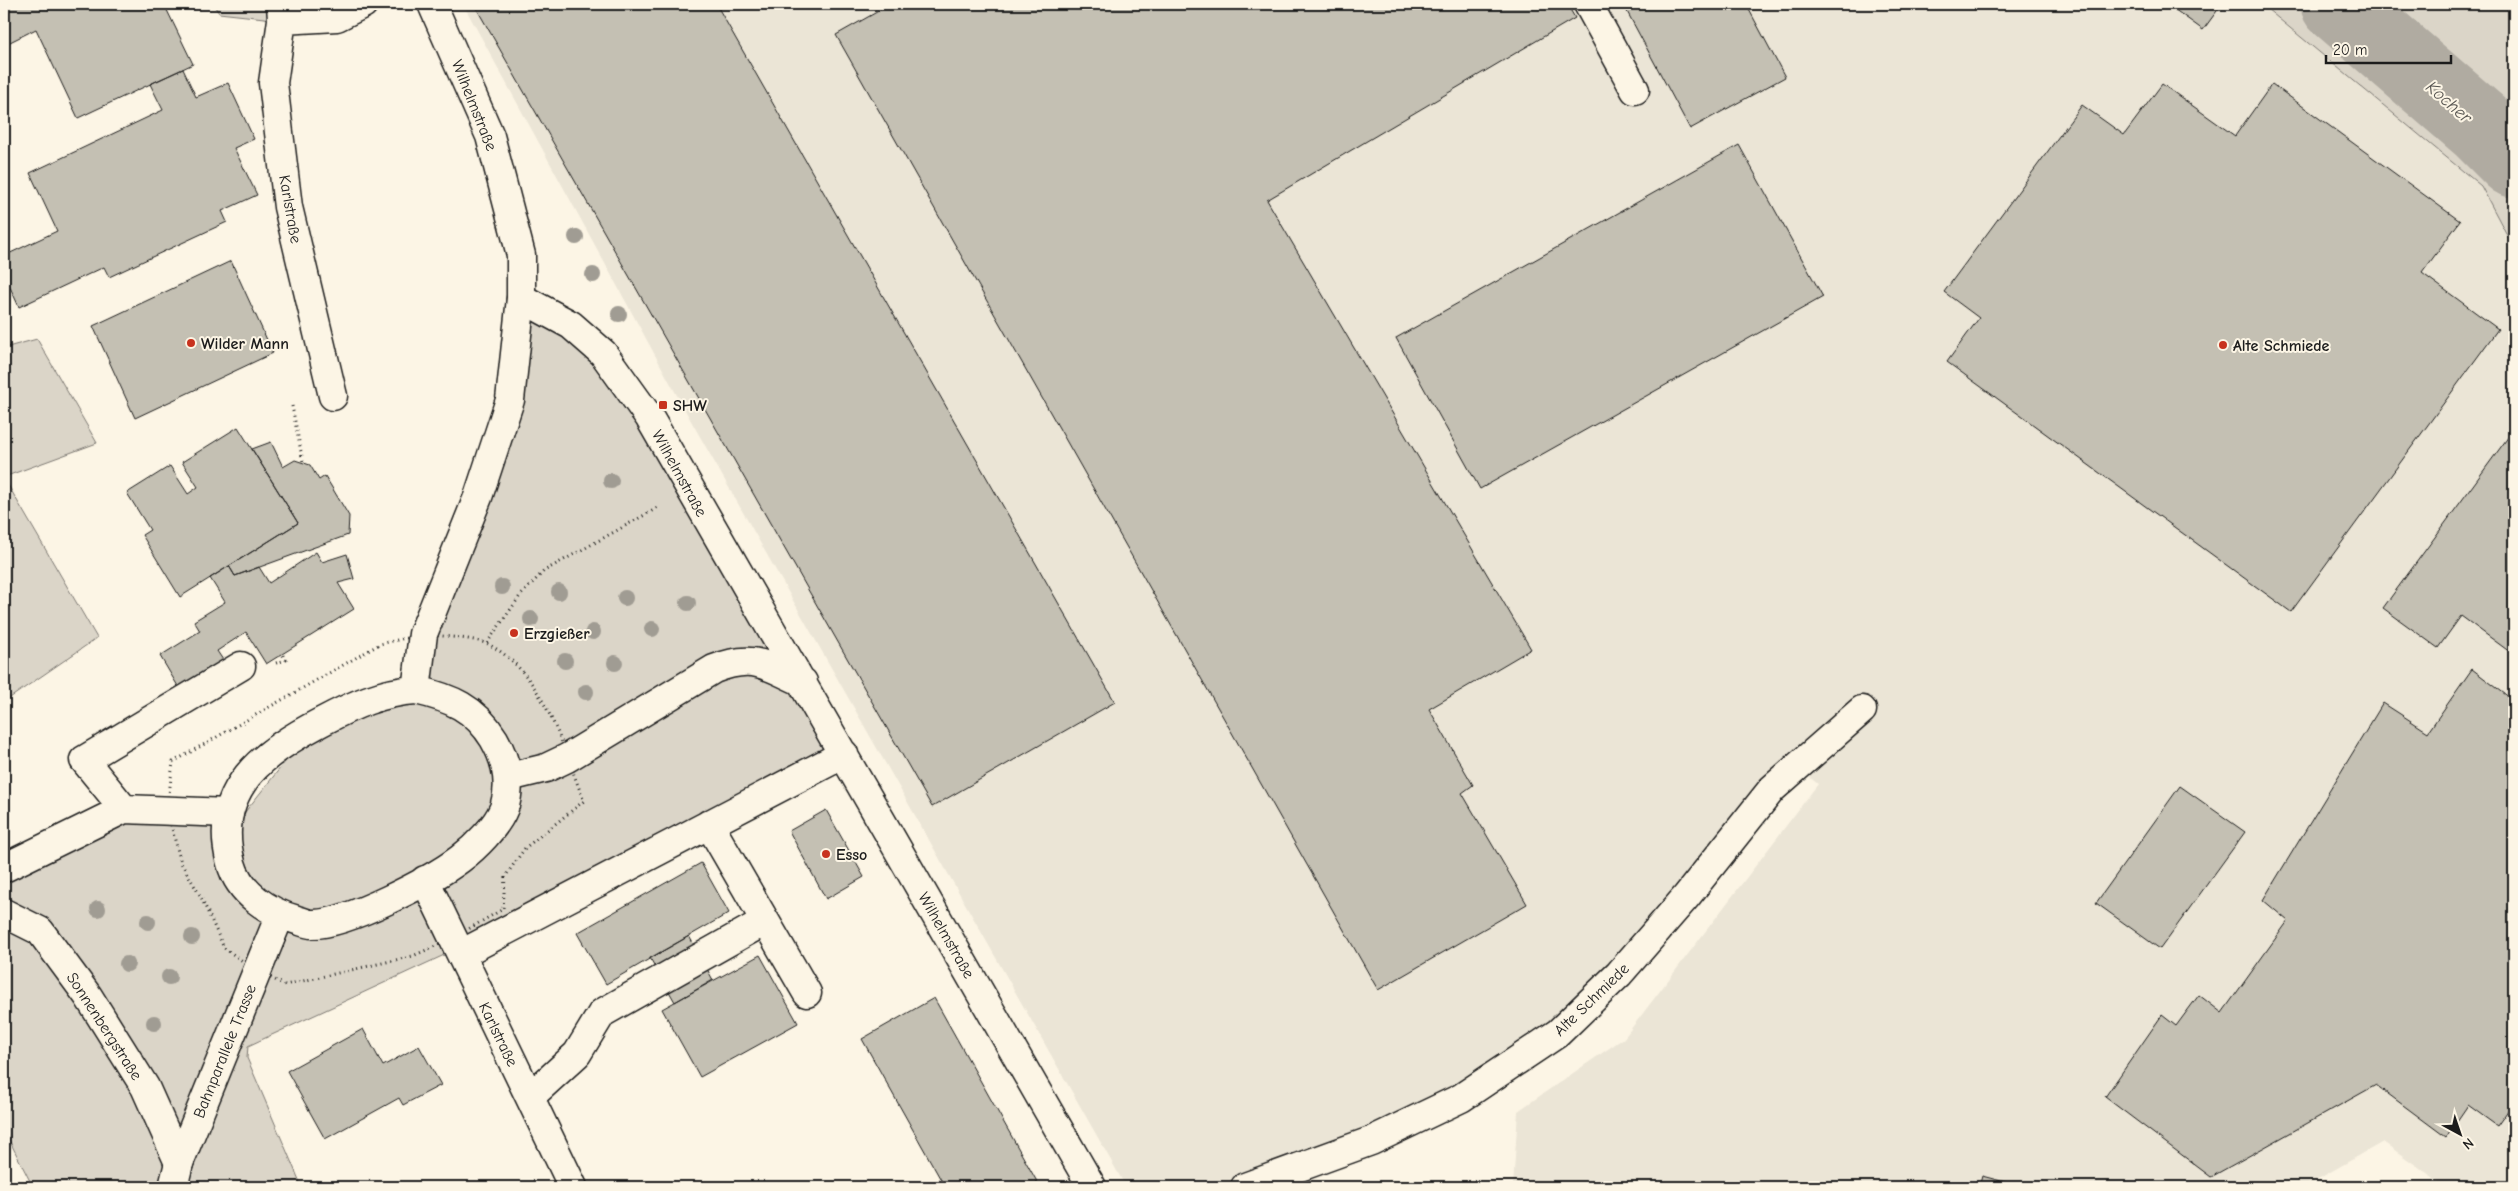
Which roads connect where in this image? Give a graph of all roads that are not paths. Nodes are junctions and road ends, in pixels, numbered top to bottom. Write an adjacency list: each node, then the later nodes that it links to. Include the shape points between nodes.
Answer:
1 (363, 4): 4 (street, via 337,17)
2 (432, 4): 6 (street, Wilhelmstraße, via 490,136 521,255)
3 (1588, 4): 5 (street)
4 (281, 12): 7 (street, Karlstraße, via 273,83 288,207)
5 (1635, 90)
6 (521, 298): 9 (street, Wilhelmstraße, via 571,325 603,353 649,417); 10 (street, Wilhelmstraße, via 510,400 478,497 423,634)
7 (333, 396)
8 (241, 666): 14 (street, via 84,760)
9 (803, 682): 12 (street, Wilhelmstraße); 13 (street, via 753,660 732,662 714,669 567,758 546,768)
10 (416, 690): 13 (street, via 457,702 484,723 500,749); 15 (street, via 394,691 353,706 264,756 249,774)
11 (1862, 710): 28 (street, Alte Schmiede, via 1772,789 1686,897 1619,974 1558,1033 1461,1098 1371,1141)
12 (844, 754): 16 (street); 27 (street, Wilhelmstraße)
13 (509, 777): 18 (street, via 504,808 487,832 461,858)
14 (124, 809): 15 (street); 17 (street)
15 (229, 813): 20 (street, via 226,844 234,873 252,898)
16 (709, 824): 21 (street); 22 (street)
17 (4, 868)
18 (425, 880): 20 (street, via 360,913 312,924); 22 (street, Karlstraße)
19 (4, 913): 25 (street, Sonnenbergstraße, via 40,931 88,996 146,1087)
20 (280, 915): 25 (street, Bahnparallele Trasse)
21 (765, 921): 23 (street); 24 (street, via 602,1013 577,1054)
22 (457, 946): 24 (street, Karlstraße)
23 (807, 993)
24 (530, 1097): 26 (street, Karlstraße)
25 (176, 1175)
26 (573, 1187)
27 (1092, 1187)
28 (1245, 1187)

